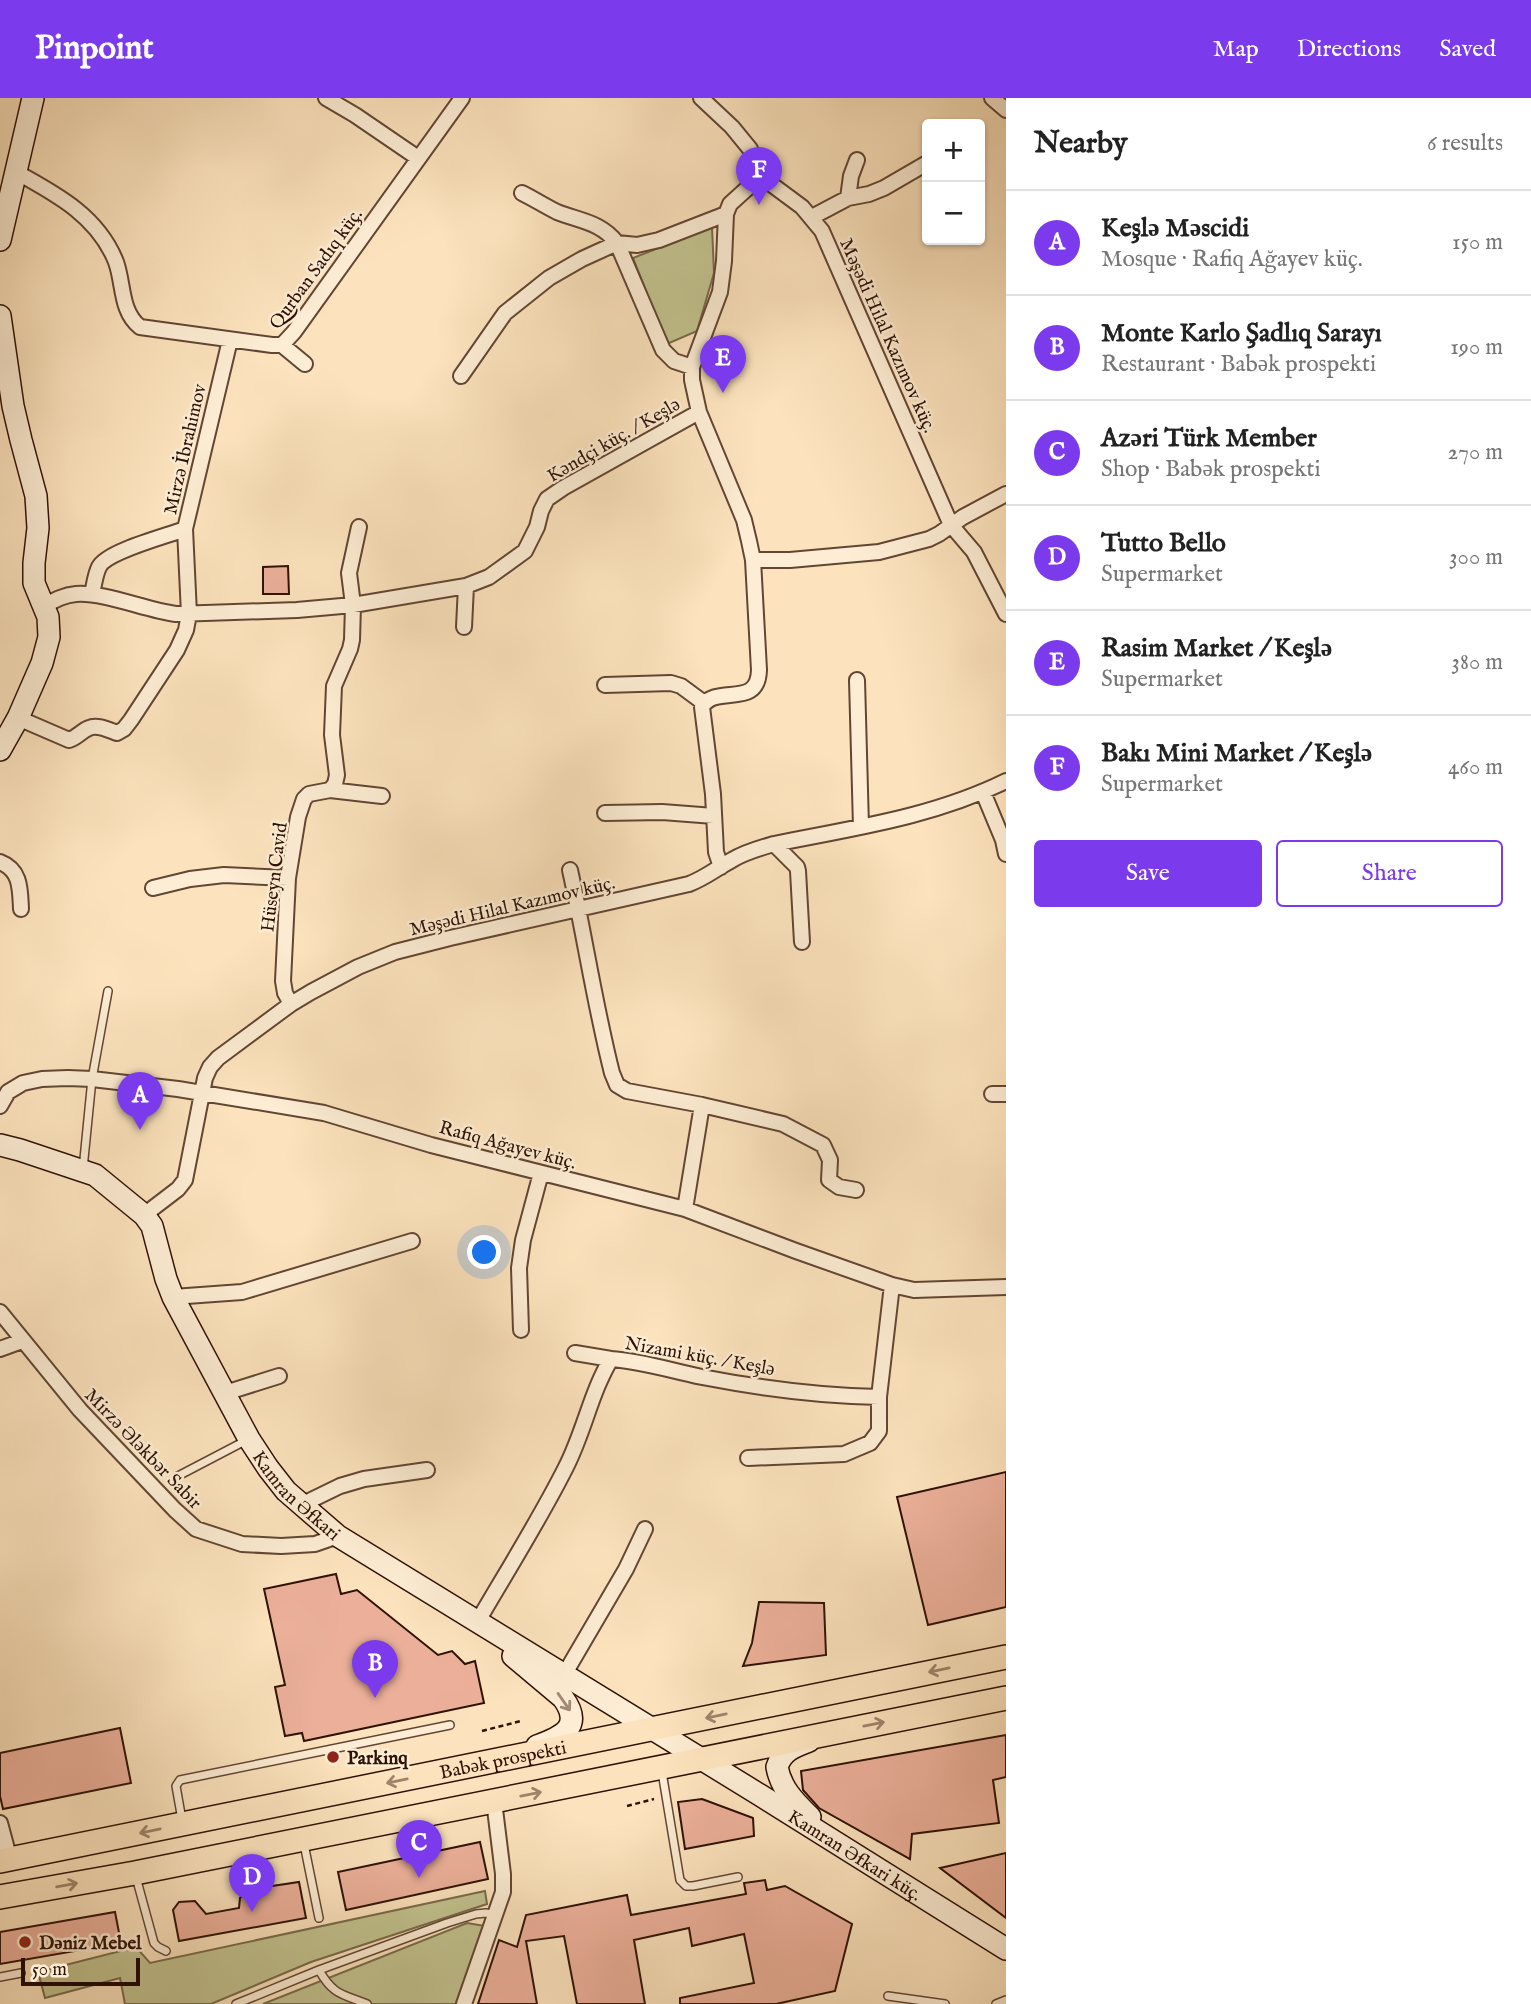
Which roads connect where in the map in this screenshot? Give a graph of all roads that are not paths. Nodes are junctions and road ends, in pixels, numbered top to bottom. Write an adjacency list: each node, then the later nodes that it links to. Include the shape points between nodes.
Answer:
1 (33, 98): 10 (street)
2 (326, 98): 7 (street)
3 (462, 98): 7 (street, Qurban Sadıq küç.)
4 (701, 98): 11 (street, Məşədi Hilal Kazımov küç., via 750,149)
5 (992, 98): 6 (street)
6 (1006, 110)
7 (418, 158): 20 (street, Qurban Sadıq küç.)
8 (857, 160): 13 (street)
9 (922, 166): 13 (street, via 884,188)
10 (16, 172): 16 (street); 19 (street, Qurban Sadıq küç., via 72,205 99,232 117,265 128,312 140,327)
11 (762, 175): 14 (street, via 730,204); 15 (street, Məşədi Hilal Kazımov küç.)
12 (522, 193): 17 (street, via 555,211 599,226)
13 (848, 198): 15 (street)
14 (726, 214): 17 (street, via 659,240); 22 (street, Kəndçi küç. / Keşlə, via 721,285)
15 (812, 217): 26 (street, Məşədi Hilal Kazımov küç.)
16 (0, 240)
17 (617, 243): 22 (street, via 663,349 674,361); 23 (street, via 549,278 505,313)
18 (0, 316): 33 (street, via 13,406 36,496 34,583)
19 (230, 340): 20 (street, Qurban Sadıq küç.); 28 (street, Mirzə İbrahimov)
20 (282, 345): 21 (street)
21 (305, 365)
22 (692, 367): 24 (street, Kəndçi küç. / Keşlə)
23 (461, 376)
24 (699, 412): 29 (street, via 744,520); 30 (street, Kəndçi küç. / Keşlə, via 547,499 525,551 489,577)
25 (1006, 494): 26 (street)
26 (951, 525): 29 (street, via 929,539 879,552); 35 (street, Məşədi Hilal Kazımov küç., via 974,552)
27 (359, 527): 32 (street, via 349,573)
28 (185, 529): 31 (street, via 106,559 99,566); 34 (street, Mirzə İbrahimov)
29 (753, 560): 39 (street, via 759,680 745,693)
30 (466, 586): 32 (street, Kəndçi küç. / Keşlə); 36 (street)
31 (92, 594): 33 (street, Kəndçi küç. / Keşlə, via 61,597); 34 (street, Kəndçi küç. / Keşlə, via 157,612)
32 (353, 605): 34 (street, Kəndçi küç. / Keşlə); 43 (street, via 350,649 334,686 332,735 337,775)
33 (44, 606): 40 (street, via 47,649)
34 (189, 614): 40 (street, Mirzə İbrahimov, via 177,650 124,729 117,733 90,727 69,740)
35 (1006, 614)
36 (464, 627)
37 (857, 680): 48 (street)
38 (605, 685): 39 (street, via 671,683)
39 (704, 703): 47 (street)
40 (18, 718): 41 (street)
41 (0, 750)
42 (1006, 781): 44 (street, Məşədi Hilal Kazımov küç.)
43 (330, 790): 45 (street); 54 (street, Hüseyn Cavid, via 304,799)
44 (983, 792): 48 (street, Məşədi Hilal Kazımov küç., via 906,818); 50 (street)
45 (383, 796)
46 (605, 813): 47 (street)
47 (714, 816): 52 (street, via 716,852)
48 (861, 827): 49 (street, Məşədi Hilal Kazımov küç.)
49 (774, 844): 52 (street, Məşədi Hilal Kazımov küç.); 58 (street, via 797,867)
50 (1006, 854)
51 (0, 862): 56 (street, via 16,873)
52 (722, 867): 57 (street, Məşədi Hilal Kazımov küç., via 689,884)
53 (570, 870): 57 (street)
54 (288, 878): 55 (street, via 224,875); 60 (street, Hüseyn Cavid, via 282,981)
55 (153, 888)
56 (21, 909)
57 (579, 910): 60 (street, Məşədi Hilal Kazımov küç., via 395,952); 63 (street, via 617,1084 627,1091)
58 (802, 942)
59 (108, 991): 61 (lane)
60 (291, 1004): 62 (street, Məşədi Hilal Kazımov küç., via 218,1058)
61 (92, 1079): 62 (street, Rafiq Ağayev küç.); 64 (street, Rafiq Ağayev küç., via 23,1083 8,1092); 66 (lane)
62 (202, 1094): 67 (street, Rafiq Ağayev küç., via 324,1113); 70 (street, Məşədi Hilal Kazımov küç., via 185,1180)
63 (702, 1105): 68 (street, via 783,1124 812,1138 823,1145 830,1160 830,1180); 69 (street)
64 (0, 1106)
65 (0, 1145): 66 (street)
66 (83, 1170): 70 (street, via 96,1175)
67 (541, 1173): 69 (street, Rafiq Ağayev küç.); 76 (street, via 519,1268)
68 (856, 1190)
69 (685, 1209): 72 (street, Rafiq Ağayev küç.)
70 (144, 1216): 74 (street, Kamran Əfkari, via 152,1226)
71 (412, 1241): 74 (street, via 242,1292)
72 (892, 1285): 73 (street, Rafiq Ağayev küç., via 914,1290); 83 (street)
73 (1006, 1287)
74 (173, 1297): 82 (street, Kamran Əfkari)
75 (0, 1312): 77 (street, Mirzə Ələkbər Sabir)
76 (521, 1330)
77 (22, 1341): 78 (street); 90 (street, Mirzə Ələkbər Sabir, via 80,1410 196,1530 242,1544 281,1546 315,1544)
78 (0, 1349)
79 (575, 1353): 80 (street)
80 (611, 1359): 83 (street, Nizami küç. / Keşlə, via 777,1388); 91 (street, Nizami küç. / Keşlə, via 599,1378 566,1468)
81 (279, 1376): 82 (street)
82 (225, 1394): 84 (street, Kamran Əfkari)
83 (879, 1397): 85 (street, via 879,1431 870,1443 844,1454)
84 (249, 1439): 87 (lane); 88 (street, Kamran Əfkari, via 275,1479)
85 (748, 1458)
86 (427, 1470): 88 (street, via 364,1479)
87 (178, 1476)
88 (301, 1505): 90 (street, Kamran Əfkari)
89 (645, 1529): 94 (street)
90 (338, 1536): 91 (street, Kamran Əfkari)
91 (478, 1621): 92 (street, Kamran Əfkari)
92 (502, 1636): 94 (street, Kamran Əfkari); 99 (street, one-way to 99, via 511,1654 563,1698 571,1715 571,1724 562,1735)
93 (1006, 1657): 97 (main road, Babək prospekti, one-way to 97)
94 (564, 1675): 97 (street, Kamran Əfkari)
95 (1006, 1698): 98 (main road, Babək prospekti, one-way to 95)
96 (450, 1725): 104 (lane, via 180,1780 176,1786)
97 (652, 1729): 99 (main road, Babək prospekti); 100 (street, Kamran Əfkari küç.)
98 (827, 1734): 100 (main road, Babək prospekti); 106 (street, via 791,1748 778,1767 790,1796)
99 (508, 1758): 104 (main road, Babək prospekti, one-way to 104)
100 (703, 1759): 101 (main road, Babək prospekti); 106 (street, Kamran Əfkari küç.)
101 (662, 1768): 102 (main road, Babək prospekti, one-way to 101); 109 (lane, via 680,1880 693,1886)
102 (494, 1801): 105 (main road, Babək prospekti); 111 (street, via 503,1874)
103 (0, 1823): 107 (street)
104 (183, 1825): 107 (main road, Babək prospekti, one-way to 107)
105 (304, 1840): 108 (main road, Babək prospekti); 112 (lane)
106 (834, 1840): 113 (street, Kamran Əfkari küç.)
107 (5, 1861)
108 (135, 1873): 110 (main road, Babək prospekti, one-way to 108); 114 (lane, via 155,1943)
109 (738, 1877)
110 (0, 1897)
111 (496, 1915): 115 (lane, via 476,1914); 122 (street)
112 (319, 1919)
113 (1003, 1943)
114 (166, 1951)
115 (319, 1970): 120 (lane); 121 (lane, via 334,1992)
116 (21, 1973): 117 (lane)
117 (0, 1977)
118 (888, 1996): 123 (lane)
119 (1006, 2000): 124 (lane)
120 (236, 2004)
121 (368, 2004)
122 (464, 2004)
123 (946, 2004)
124 (996, 2004)

